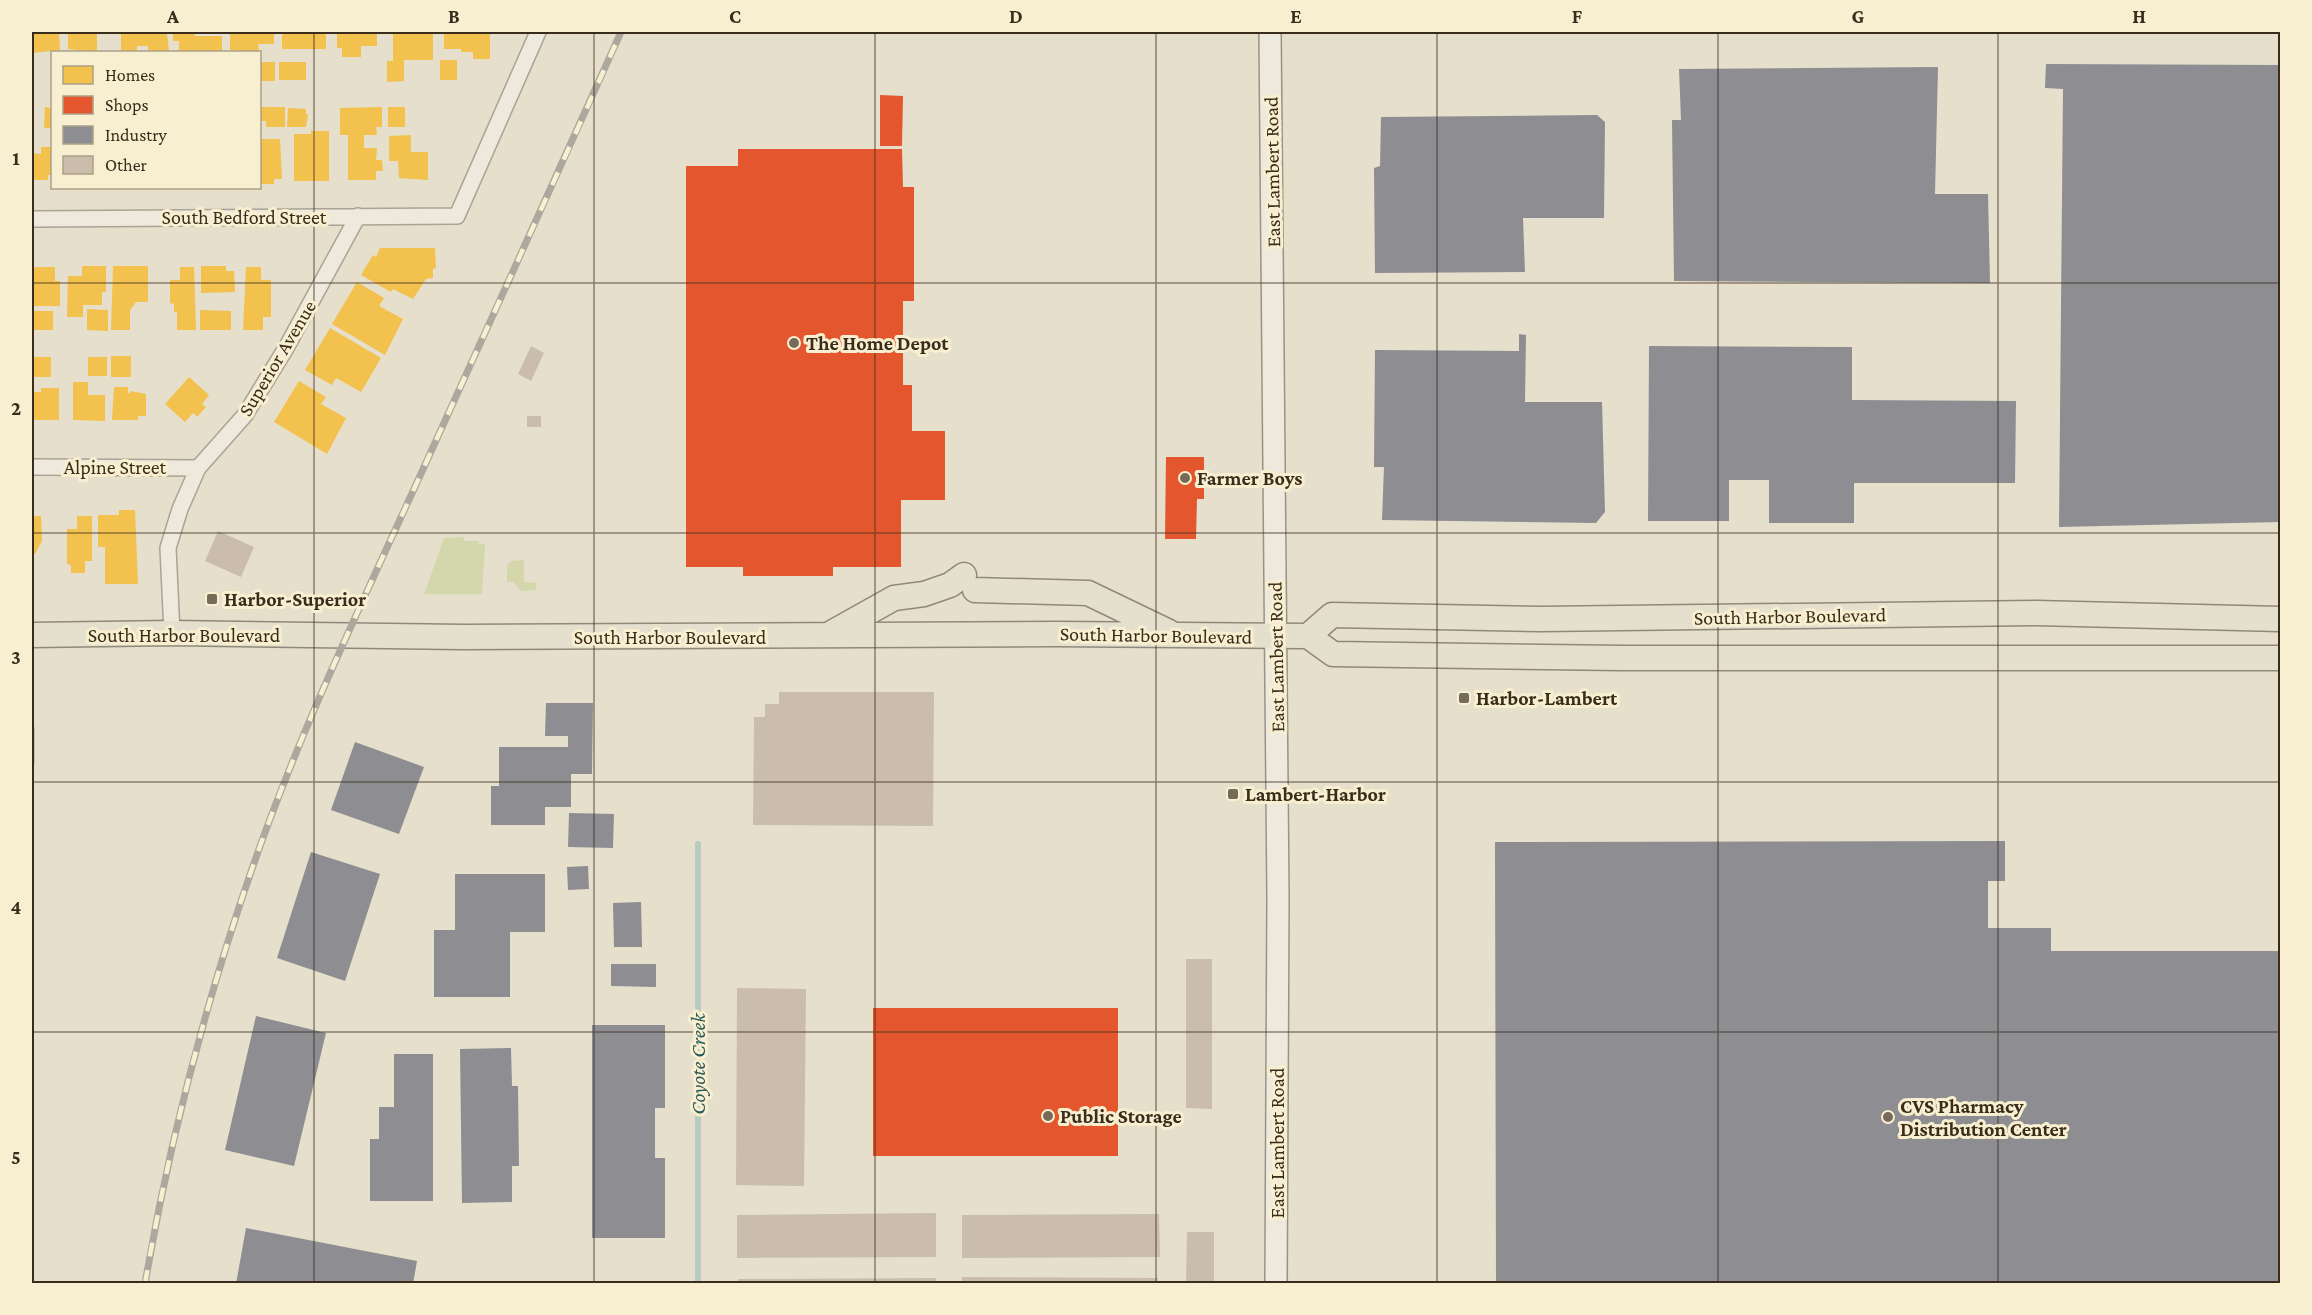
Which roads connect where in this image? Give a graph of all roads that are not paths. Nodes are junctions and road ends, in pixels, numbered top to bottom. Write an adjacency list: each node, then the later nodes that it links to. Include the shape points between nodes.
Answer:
1 (538, 32): 3 (street, South Bedford Street, via 457,216)
2 (1270, 32): 12 (main road, East Lambert Road)
3 (358, 216): 4 (street, South Bedford Street); 6 (street, Superior Avenue, via 245,415)
4 (32, 219)
5 (32, 467): 6 (street, Alpine Street)
6 (198, 468): 8 (street, Superior Avenue, via 168,548)
7 (2280, 619): 13 (main road, South Harbor Boulevard, via 2036,613 1542,619 1332,615)
8 (172, 633): 9 (main road, South Harbor Boulevard); 11 (main road, South Harbor Boulevard)
9 (32, 635)
10 (1177, 635): 11 (main road, South Harbor Boulevard); 11 (main road, via 1088,593 969,582 894,598); 12 (main road, South Harbor Boulevard)
11 (826, 636)
12 (1276, 636): 13 (main road, South Harbor Boulevard); 15 (main road, East Lambert Road)
13 (1308, 636): 14 (main road, South Harbor Boulevard, via 1333,654)
14 (2280, 658)
15 (1276, 1284)

